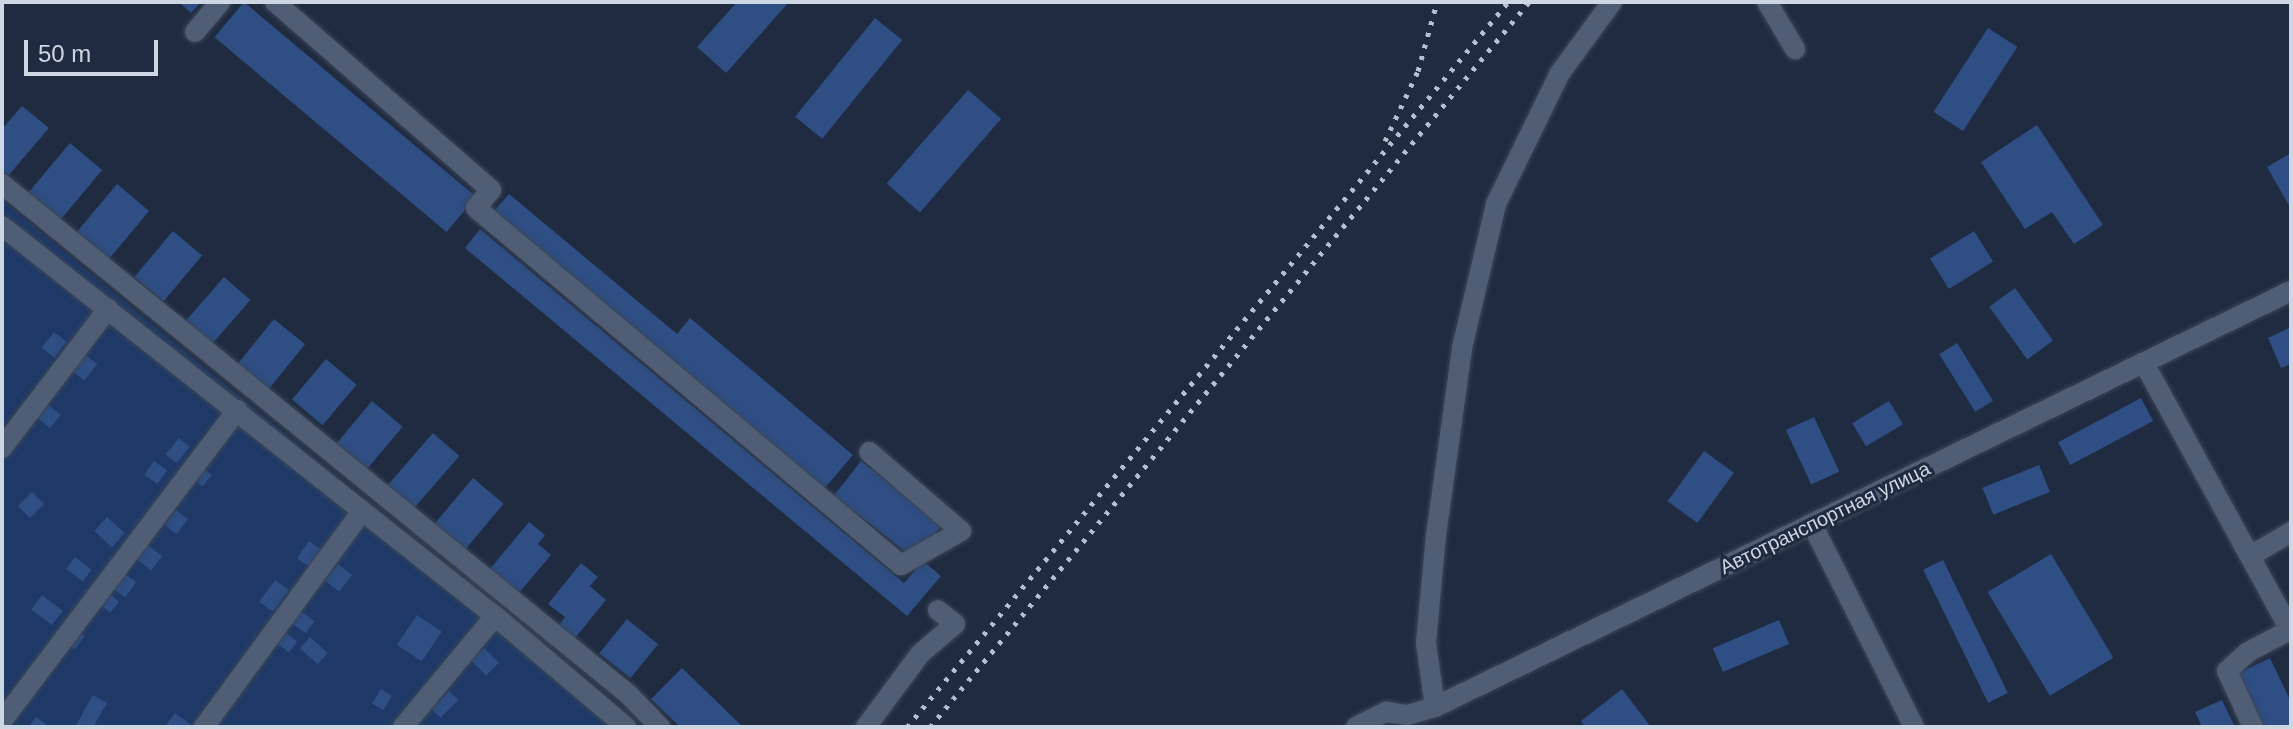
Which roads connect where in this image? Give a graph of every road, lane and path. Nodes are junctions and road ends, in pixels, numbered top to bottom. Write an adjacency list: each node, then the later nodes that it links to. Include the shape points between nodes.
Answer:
1 (220, 2): 5 (street)
2 (275, 2): 14 (street, via 491,190 476,208 901,565 961,531)
3 (1612, 2): 22 (street, via 1560,73 1496,204 1462,348 1436,536 1426,643)
4 (1767, 2): 6 (street)
5 (195, 32)
6 (1795, 49)
7 (2, 184): 27 (street, via 628,694)
8 (2, 226): 10 (street)
9 (2291, 291): 11 (street, Автотранспортная улица)
10 (108, 309): 12 (street); 13 (street)
11 (2144, 363): 16 (street, Автотранспортная улица); 18 (street)
12 (237, 410): 15 (street); 23 (street)
13 (2, 448)
14 (869, 452)
15 (362, 511): 20 (street); 24 (street)
16 (1812, 524): 22 (street, Автотранспортная улица); 30 (street)
17 (2291, 532): 18 (street)
18 (2250, 556): 21 (street)
19 (938, 610): 28 (street, via 955,624 920,654)
20 (495, 616): 25 (street); 26 (street)
21 (2291, 631): 31 (street, via 2248,652 2227,671)
22 (1435, 707): 29 (street, Автотранспортная улица, via 1408,715 1386,712)
23 (2, 721)
24 (204, 727)
25 (403, 727)
26 (626, 727)
27 (660, 727)
28 (866, 727)
29 (1356, 727)
30 (1914, 727)
31 (2253, 727)

